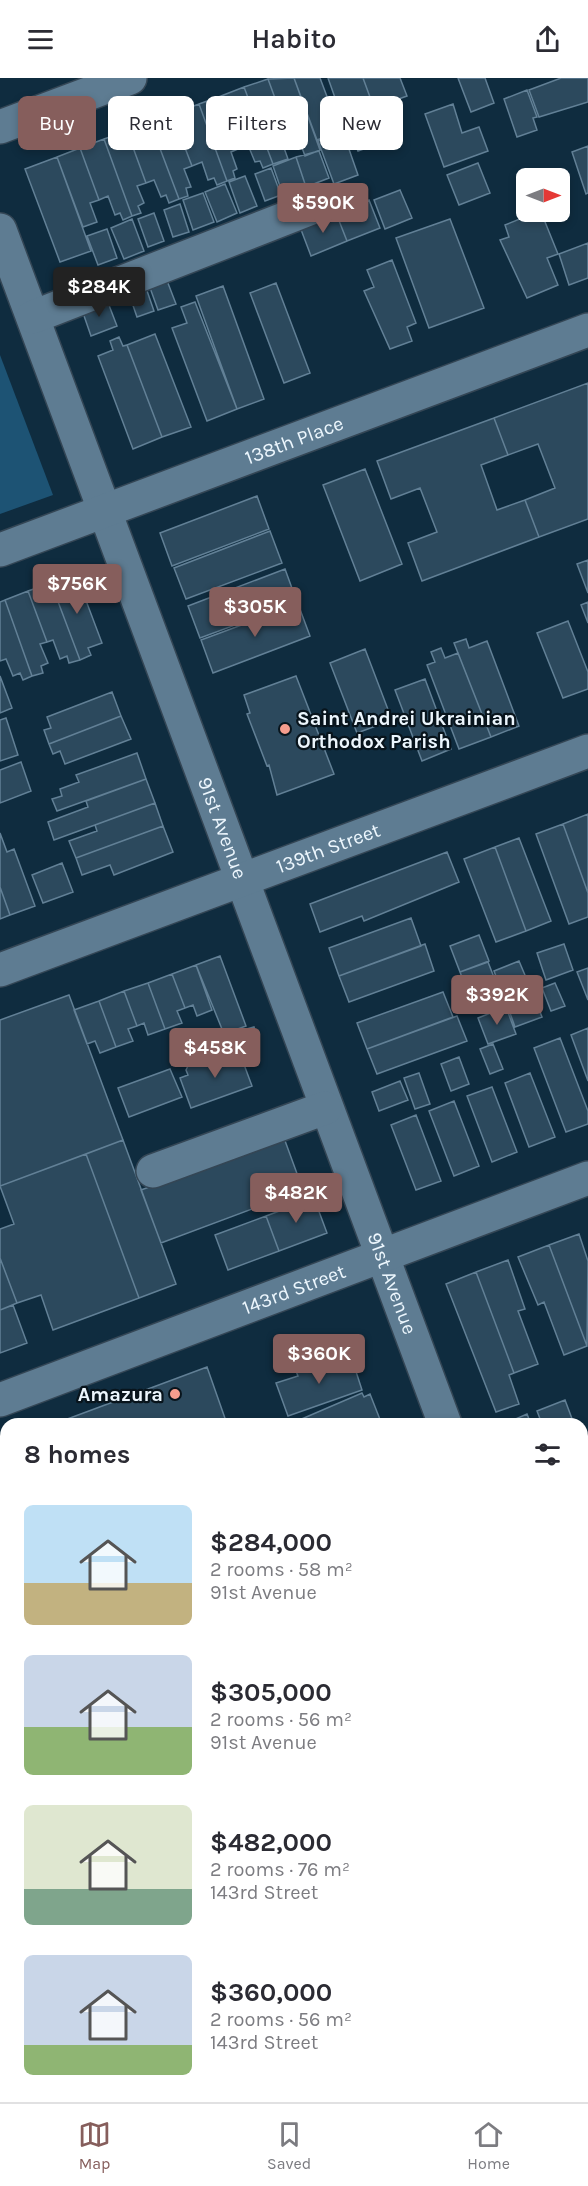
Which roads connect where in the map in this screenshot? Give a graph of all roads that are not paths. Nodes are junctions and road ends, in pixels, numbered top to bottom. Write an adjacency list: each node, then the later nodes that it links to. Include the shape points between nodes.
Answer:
1 (130, 78): 2 (street)
2 (0, 127)
3 (316, 206): 5 (street)
4 (0, 230): 5 (street, 91st Avenue)
5 (33, 317): 7 (street, 91st Avenue)
6 (588, 330): 7 (street, 138th Place)
7 (104, 510): 8 (street, 138th Place); 10 (street, 91st Avenue)
8 (0, 550)
9 (588, 751): 10 (street, 139th Street)
10 (242, 880): 11 (street, 139th Street); 12 (street, 91st Avenue)
11 (0, 970)
12 (325, 1107): 13 (street); 15 (street, 91st Avenue)
13 (153, 1171)
14 (588, 1179): 15 (street, 143rd Street)
15 (382, 1256): 16 (street, 143rd Street); 17 (street, 91st Avenue)
16 (0, 1400)
17 (443, 1418)

